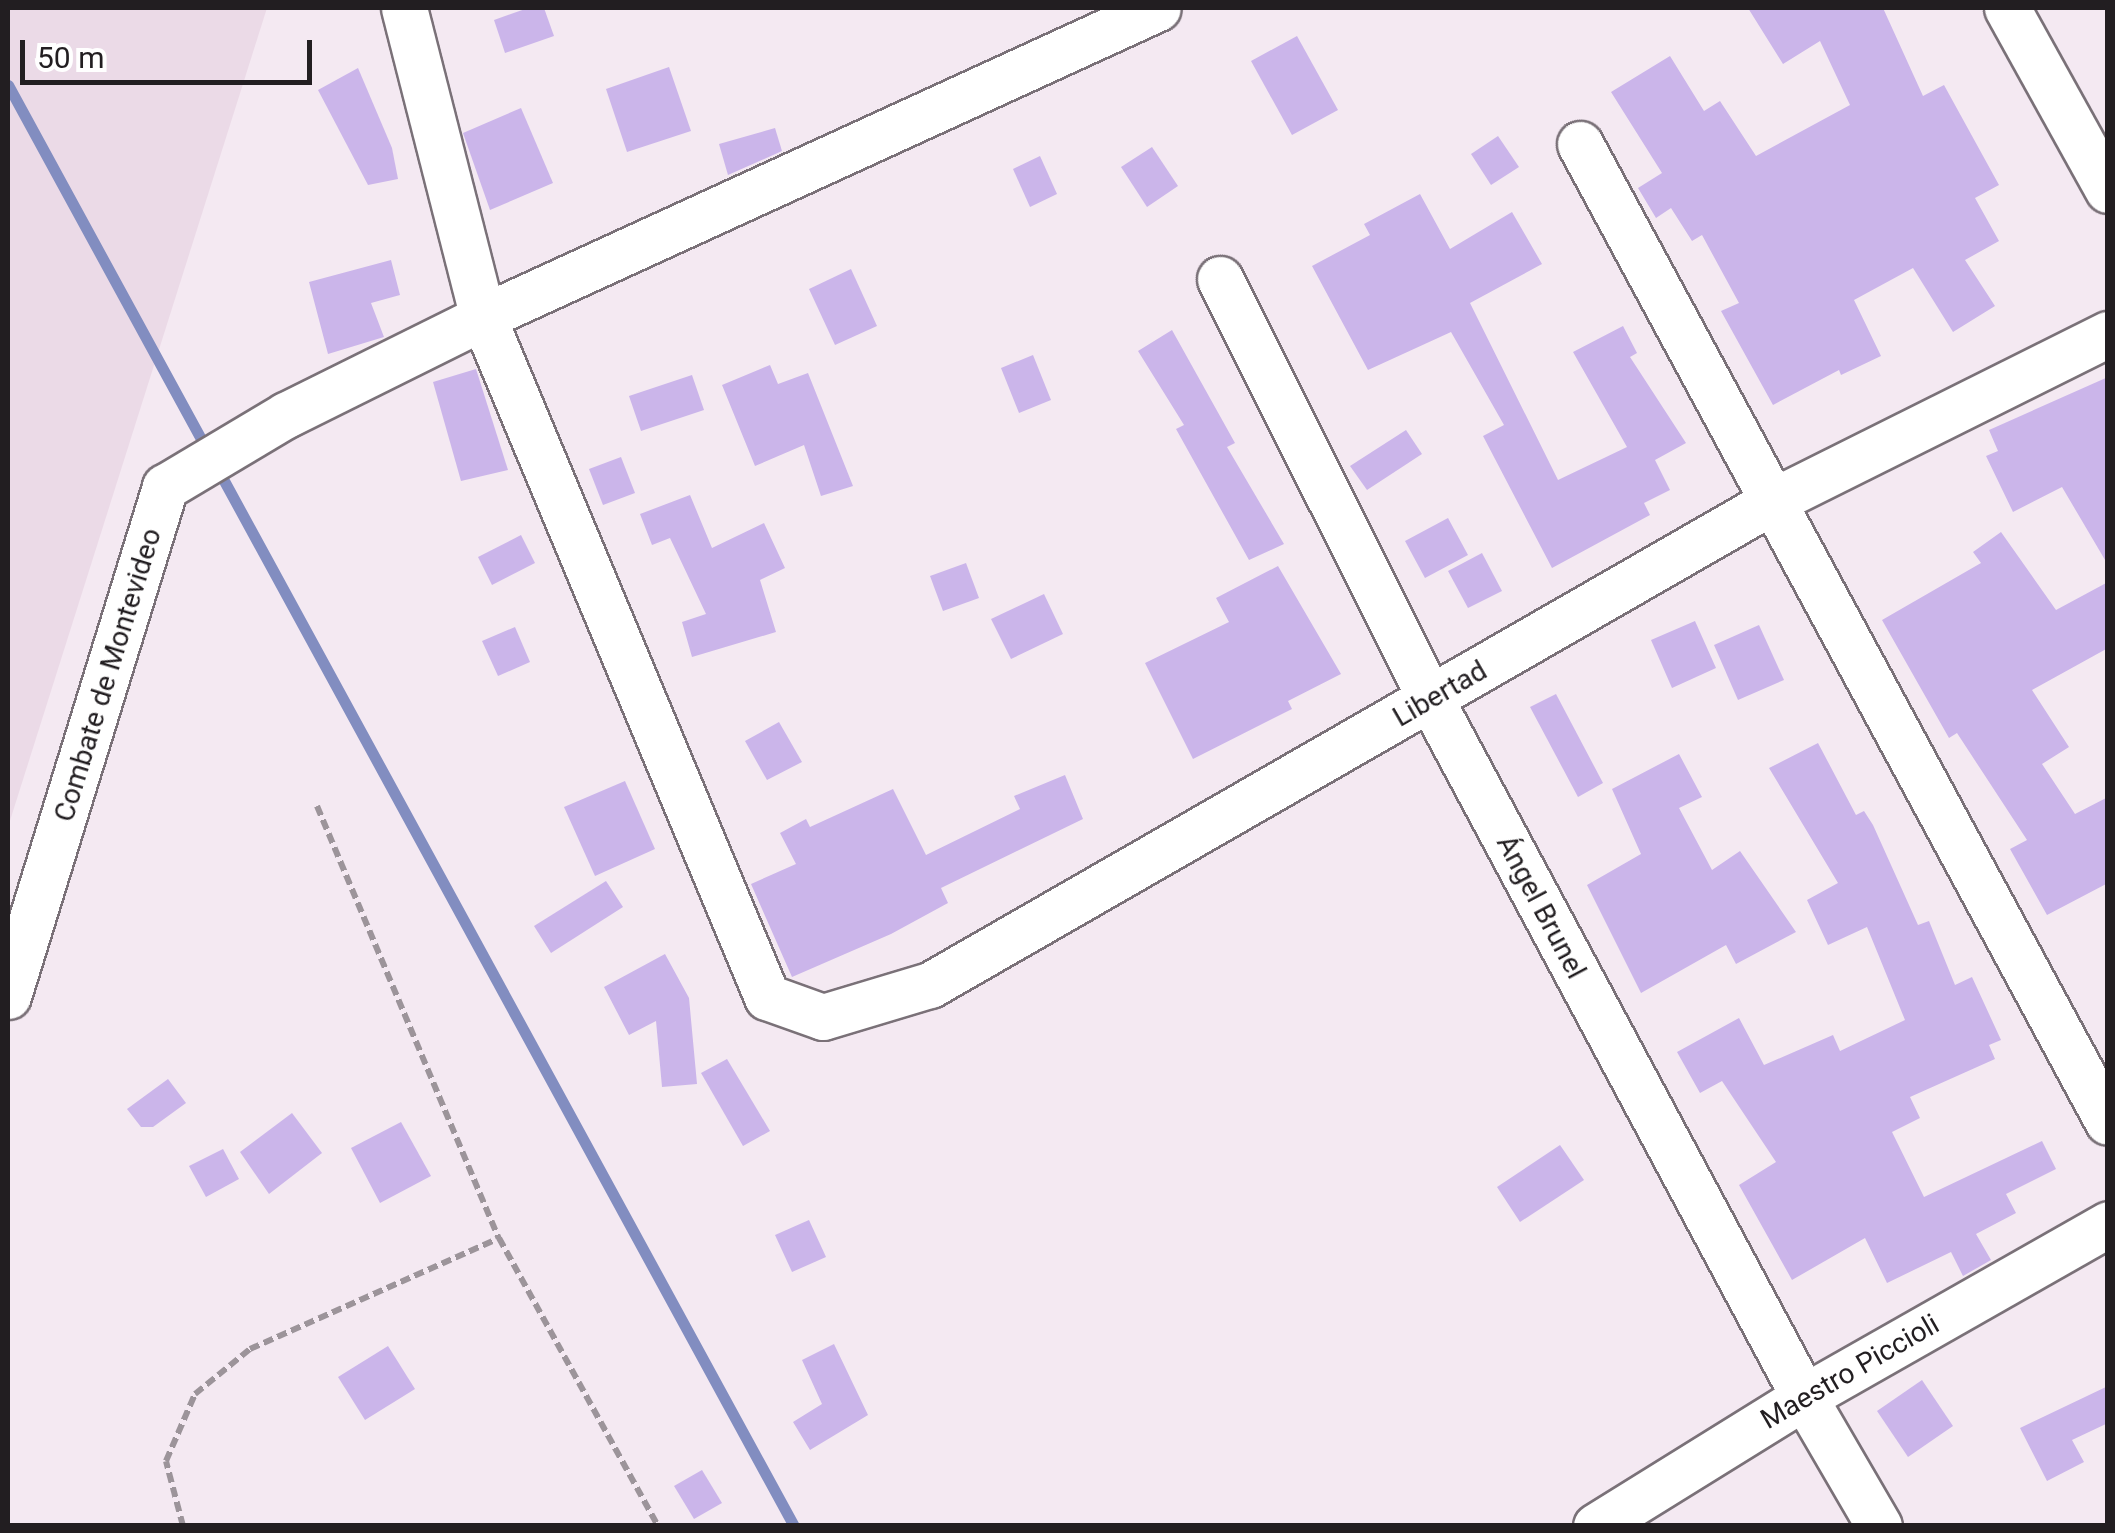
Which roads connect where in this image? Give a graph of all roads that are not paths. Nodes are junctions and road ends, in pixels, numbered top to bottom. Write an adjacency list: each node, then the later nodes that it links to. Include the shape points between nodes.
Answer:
1 (404, 8): 7 (street)
2 (1158, 8): 7 (street, Combate de Montevideo)
3 (2006, 8): 5 (street)
4 (1580, 144): 9 (street)
5 (2108, 190)
6 (1220, 279): 10 (street, Ángel Brunel)
7 (484, 318): 10 (street, Libertad, via 767,998 823,1017 930,985); 11 (street, Combate de Montevideo, via 286,415 165,487)
8 (2108, 334): 9 (street, Libertad)
9 (1771, 502): 10 (street, Libertad); 12 (street)
10 (1431, 700): 14 (street, Ángel Brunel)
11 (8, 996)
12 (2108, 1122)
13 (2108, 1224): 14 (street, Maestro Piccioli)
14 (1804, 1397): 15 (street, Maestro Piccioli); 16 (street, Ángel Brunel)
15 (1596, 1526)
16 (1879, 1526)

